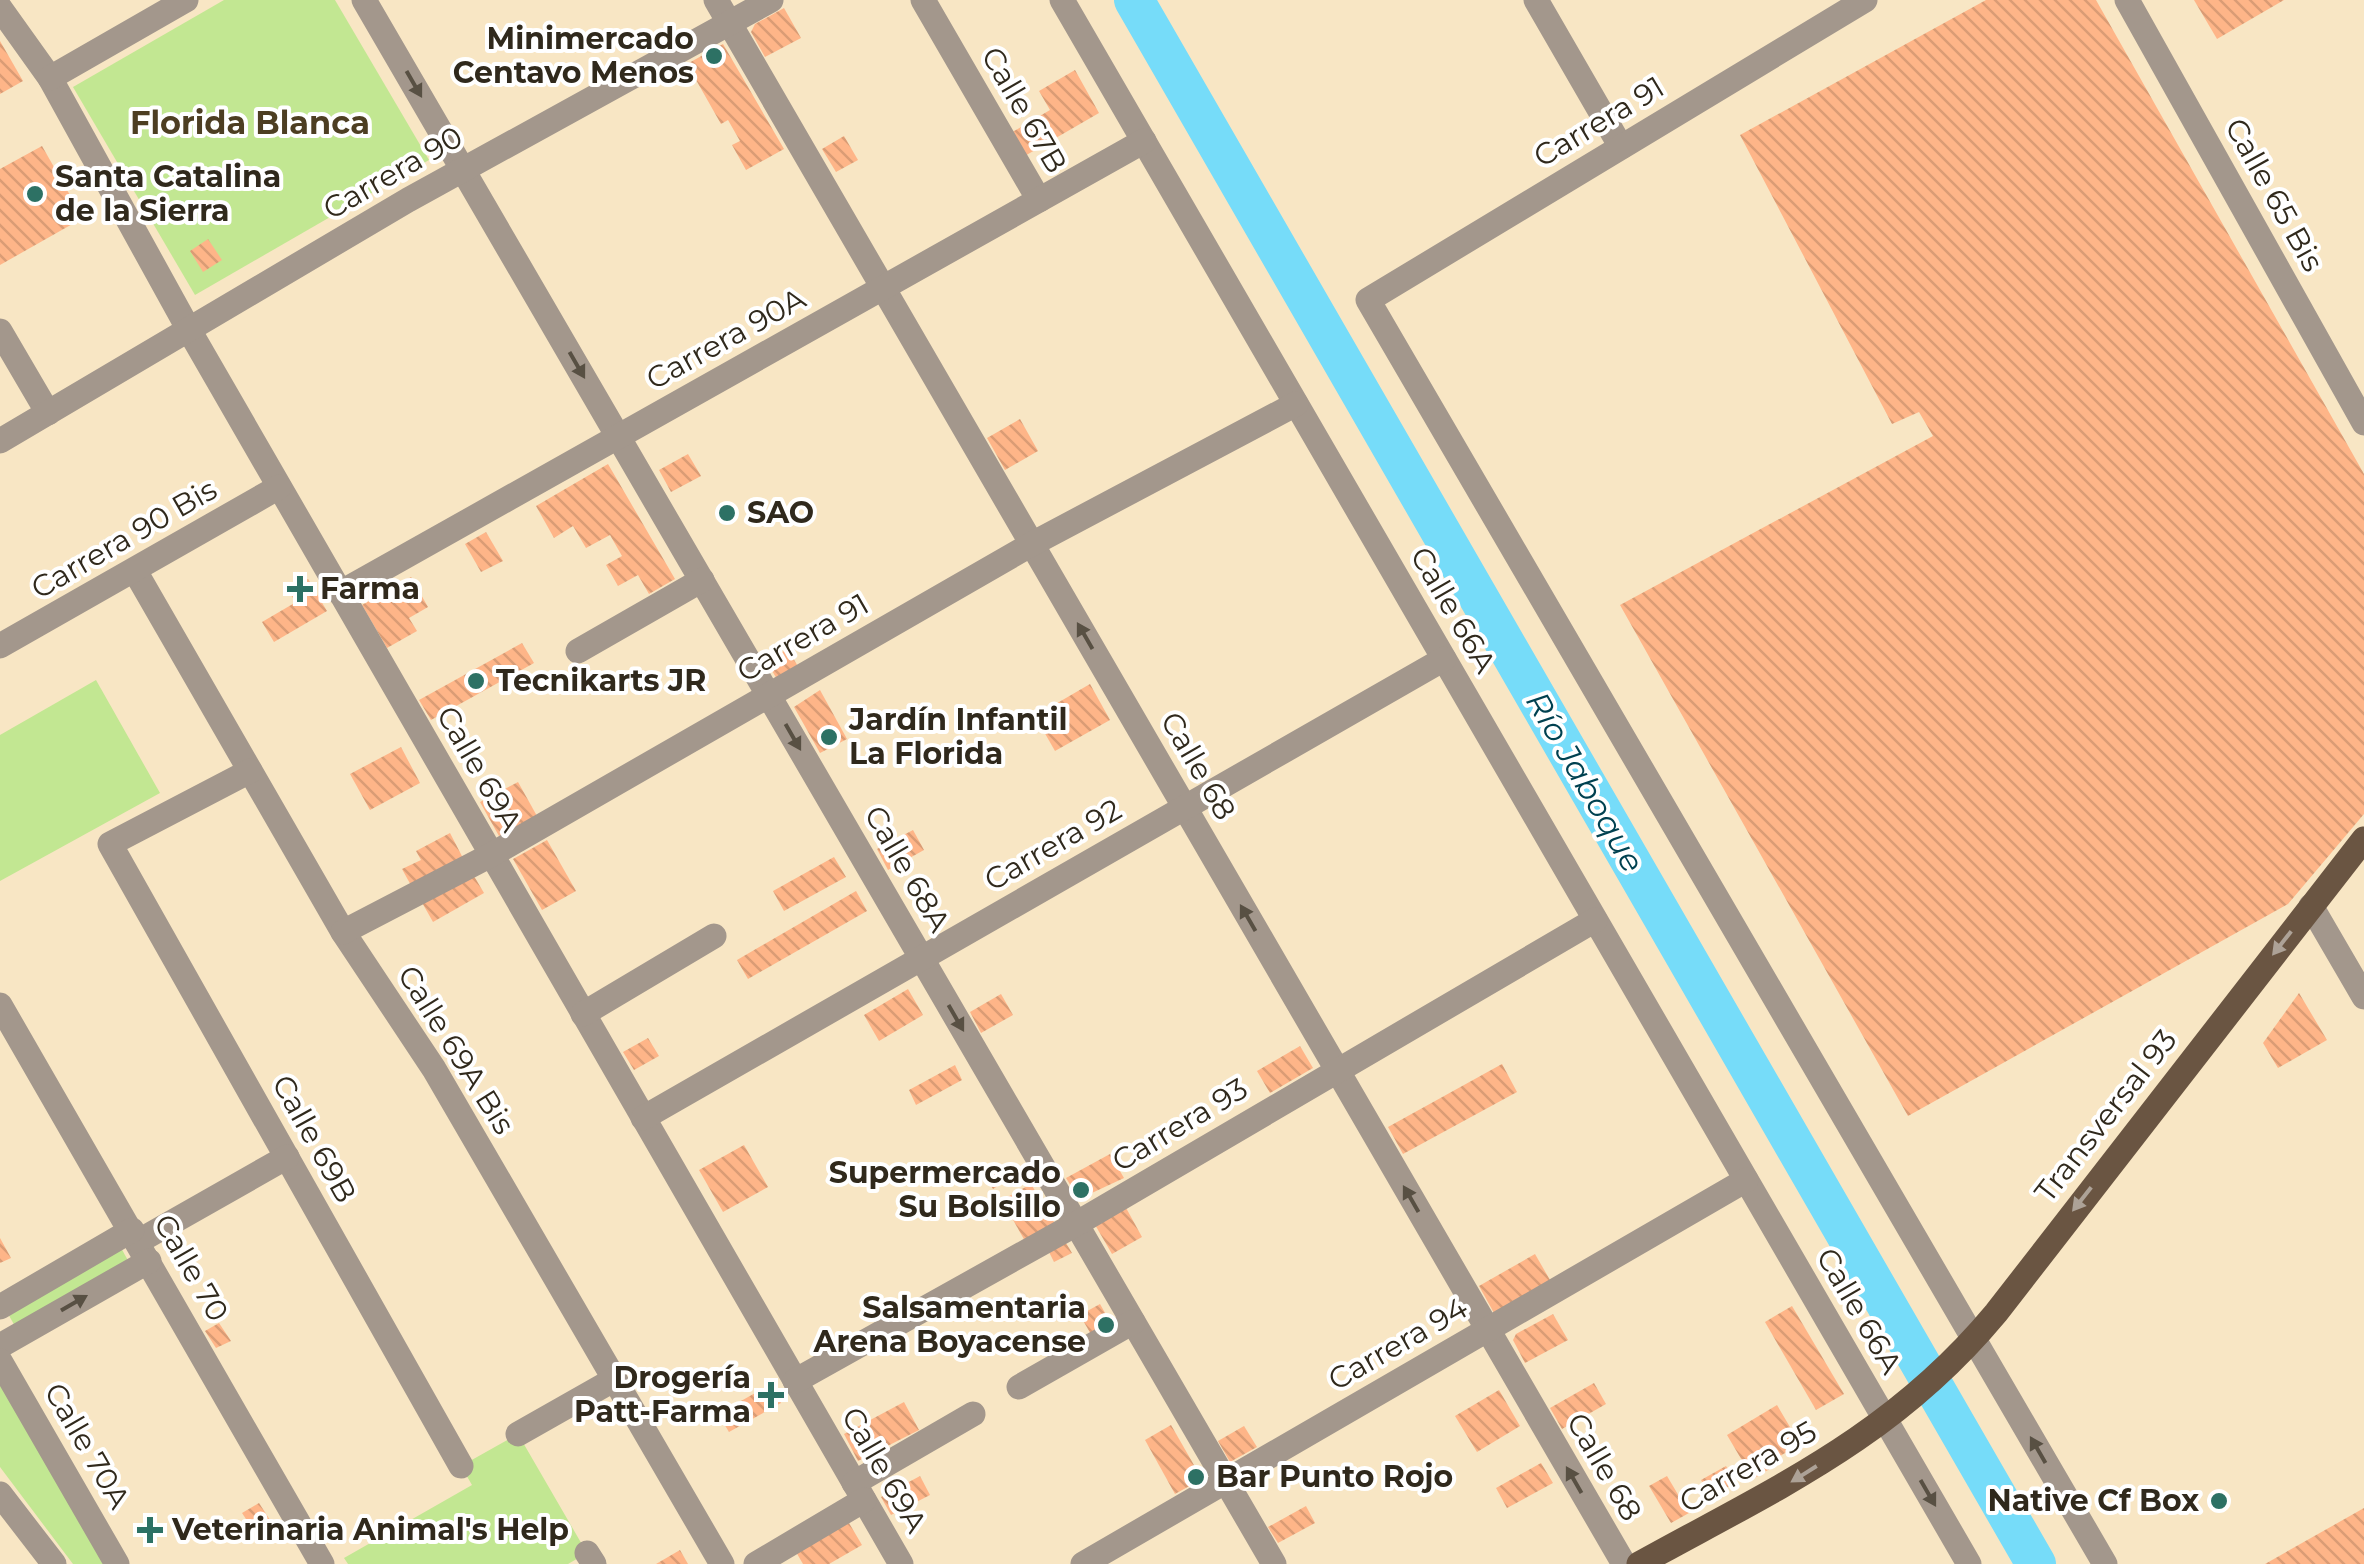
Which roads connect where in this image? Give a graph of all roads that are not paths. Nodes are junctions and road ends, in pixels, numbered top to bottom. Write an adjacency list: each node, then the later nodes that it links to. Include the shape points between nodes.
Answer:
1 (186, 0): 12 (street)
2 (364, 0): 15 (street, Calle 68A, one-way to 15)
3 (716, 0): 11 (street, Calle 68)
4 (770, 0): 11 (street, Carrera 90)
5 (922, 0): 16 (street, Calle 67B)
6 (1062, 0): 13 (street, Calle 66A)
7 (1536, 0): 14 (street)
8 (1865, 0): 14 (street, Carrera 91)
9 (2127, 0): 22 (street, Calle 65 Bis)
10 (0, 8): 12 (street, Calle 69A)
11 (729, 23): 15 (street, Carrera 90); 17 (street, Calle 68)
12 (50, 78): 18 (street, Calle 69A)
13 (1144, 141): 16 (street, Carrera 90A); 20 (street, Calle 66A)
14 (1621, 147): 55 (street, Carrera 91, via 1368,300)
15 (463, 170): 18 (street, Carrera 90); 23 (street, Calle 68A, one-way to 23)
16 (1040, 200): 17 (street, Carrera 90A)
17 (883, 288): 23 (street, Carrera 90A); 26 (street, Calle 68)
18 (189, 330): 21 (street, Carrera 90); 25 (street, Calle 69A)
19 (0, 331): 21 (street)
20 (1296, 404): 26 (street, Carrera 91); 32 (street, Calle 66A)
21 (48, 413): 24 (street, Carrera 90)
22 (2364, 423)
23 (618, 436): 28 (street, Calle 68A); 29 (street, Carrera 90A)
24 (0, 440)
25 (279, 487): 27 (street, Carrera 90 Bis); 29 (street, Calle 69A)
26 (1032, 544): 33 (street, Carrera 91); 35 (street, Calle 68, one-way to 26)
27 (135, 571): 30 (street, Carrera 90 Bis); 34 (street, Calle 69A Bis)
28 (702, 580): 31 (street); 33 (street, Calle 68A)
29 (340, 593): 37 (street, Calle 69A)
30 (0, 646)
31 (578, 651)
32 (1444, 658): 35 (street, Carrera 92); 39 (street, Calle 66A)
33 (769, 696): 37 (street, Carrera 91); 42 (street, Calle 68A, one-way to 42)
34 (250, 771): 40 (street, Calle 69A Bis); 48 (street, Calle 69B, via 110,844)
35 (1184, 808): 42 (street, Carrera 92); 46 (street, Calle 68, one-way to 35)
36 (2364, 839): 38 (main road, Transversal 93)
37 (491, 855): 40 (street, Carrera 91); 45 (street, Calle 69A)
38 (2311, 906): 43 (street); 55 (main road, Transversal 93, one-way to 55)
39 (1596, 920): 46 (street, Carrera 93); 49 (street, Calle 66A)
40 (343, 932): 58 (street, Calle 69A Bis, via 434,1069)
41 (714, 936): 45 (street)
42 (922, 958): 47 (street, Carrera 92); 50 (street, Calle 68A, one-way to 50)
43 (2364, 997)
44 (0, 1006): 51 (street, Calle 70)
45 (582, 1014): 47 (street, Calle 69A)
46 (1336, 1069): 50 (street, Carrera 93); 54 (street, Calle 68, one-way to 46)
47 (643, 1118): 59 (street, Calle 69A)
48 (287, 1158): 51 (street); 64 (street, Calle 69B)
49 (1746, 1180): 54 (street, Carrera 94); 62 (street, Calle 66A)
50 (1076, 1224): 53 (street, Calle 68A); 59 (street, Carrera 93)
51 (140, 1244): 52 (street); 56 (street, one-way to 51); 70 (street, Calle 70)
52 (0, 1306)
53 (1133, 1322): 60 (street); 65 (street, Calle 68A)
54 (1487, 1330): 65 (street, Carrera 94); 76 (street, Calle 68, one-way to 54)
55 (1973, 1339): 62 (main road, Transversal 93); 79 (street, one-way to 55)
56 (0, 1346)
57 (0, 1361): 69 (street, Calle 70A)
58 (615, 1378): 63 (street); 71 (street, Calle 69A Bis)
59 (795, 1381): 66 (street, Calle 69A)
60 (1020, 1387)
61 (974, 1414): 66 (street)
62 (1896, 1414): 77 (main road, Carrera 95, one-way to 77, via 1746,1510); 78 (street, Calle 66A, one-way to 78)
63 (518, 1434)
64 (461, 1466)
65 (1226, 1482): 74 (street, Carrera 94); 75 (street, Calle 68A)
66 (859, 1492): 72 (street); 73 (street, Calle 69A)
67 (0, 1494): 68 (street)
68 (54, 1564)
69 (117, 1564)
70 (322, 1564)
71 (722, 1564)
72 (756, 1564)
73 (901, 1564)
74 (1083, 1564)
75 (1274, 1564)
76 (1624, 1564)
77 (1640, 1564)
78 (1969, 1564)
79 (2104, 1564)

